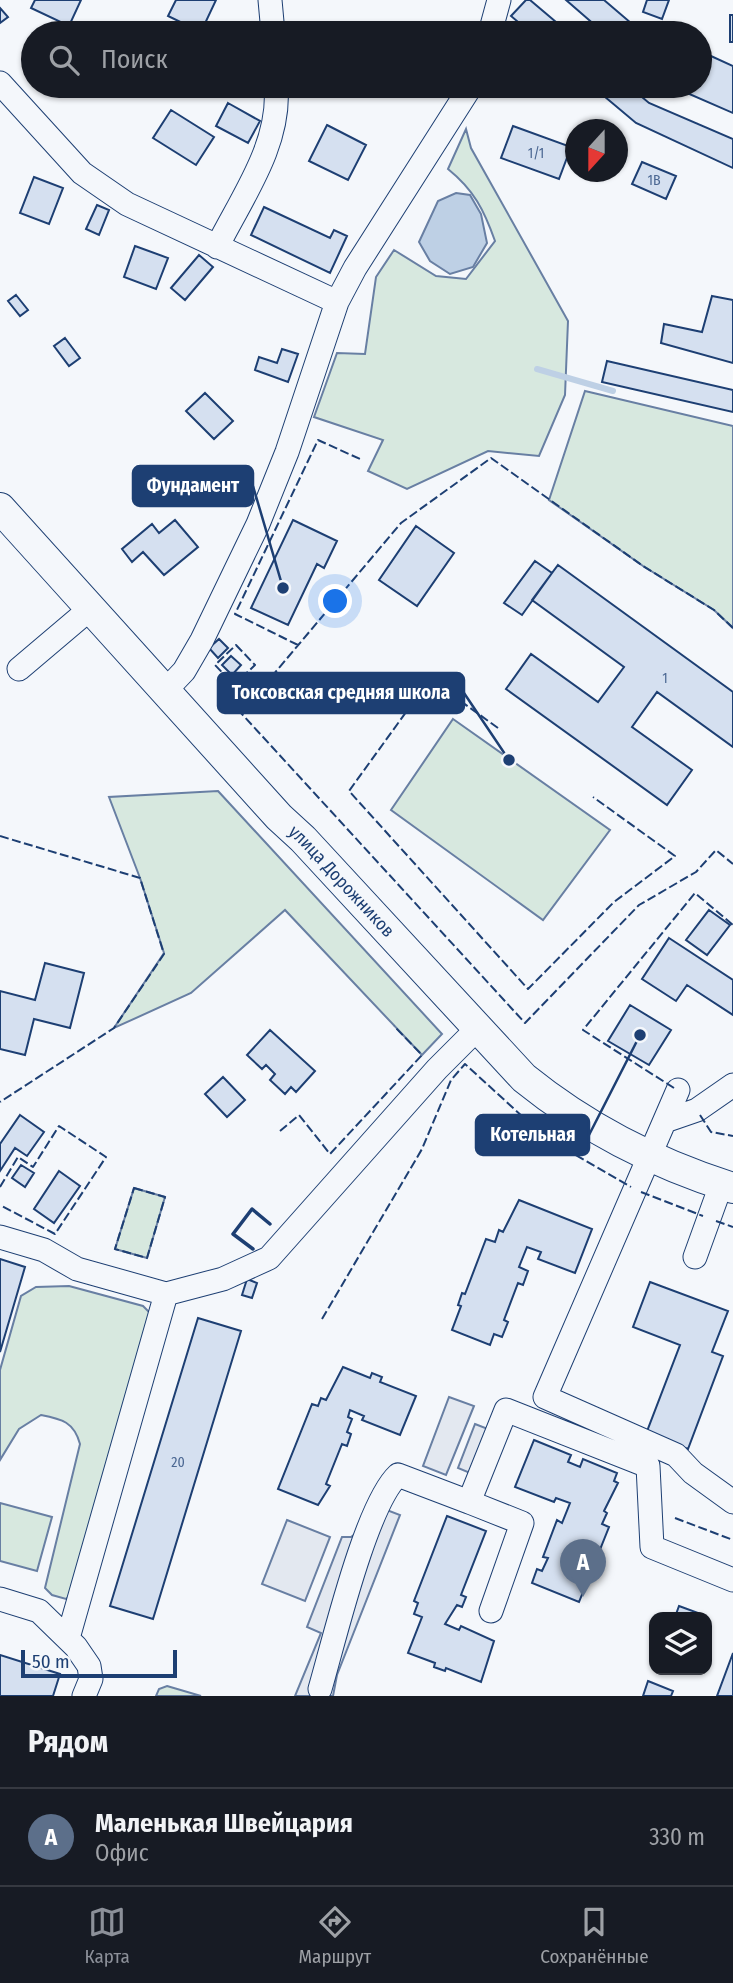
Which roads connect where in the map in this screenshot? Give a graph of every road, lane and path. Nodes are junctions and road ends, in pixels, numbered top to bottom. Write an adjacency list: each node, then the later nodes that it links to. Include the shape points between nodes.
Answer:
1 (270, 0): 3 (street)
2 (499, 0): 4 (street)
3 (271, 21)
4 (493, 21)
5 (0, 83): 8 (street, via 82,173 127,204)
6 (277, 98): 8 (street, via 272,136)
7 (464, 98): 9 (street)
8 (217, 247): 9 (street)
9 (337, 302): 13 (street, via 258,524 202,640 184,671)
10 (0, 508): 11 (main road, улица Дорожников)
11 (91, 608): 12 (street); 13 (main road, улица Дорожников)
12 (19, 669)
13 (165, 691): 14 (main road, улица Дорожников)
14 (477, 1029): 18 (main road, улица Дорожников, via 524,1079 561,1108); 22 (street, via 269,1258 223,1279)
15 (733, 1085): 17 (street, via 696,1110)
16 (678, 1090): 17 (street)
17 (668, 1119): 18 (street)
18 (650, 1158): 19 (main road, улица Дорожников); 24 (street, via 545,1397 676,1455)
19 (727, 1186): 21 (street)
20 (0, 1237): 22 (street, via 44,1250 77,1269)
21 (695, 1257)
22 (166, 1294): 28 (street)
23 (469, 1502): 25 (street, via 506,1410 649,1466 652,1547); 27 (street, via 522,1523); 29 (street, via 397,1475 388,1484 362,1547)
24 (733, 1502)
25 (733, 1580)
26 (0, 1599): 28 (street, via 39,1611)
27 (491, 1611)
28 (68, 1638): 30 (street, via 89,1666)
29 (320, 1689)
30 (84, 1696)

